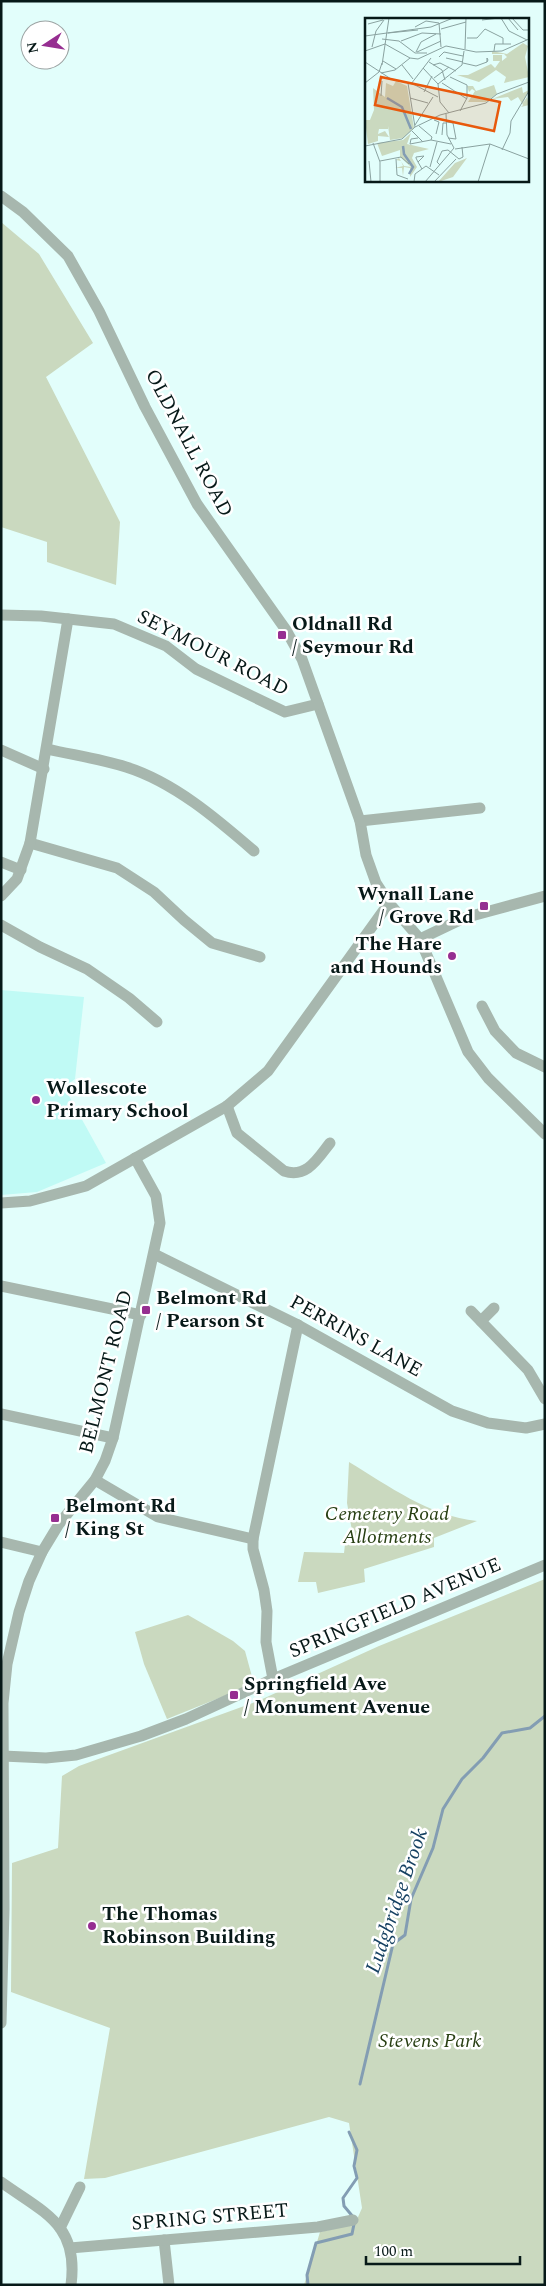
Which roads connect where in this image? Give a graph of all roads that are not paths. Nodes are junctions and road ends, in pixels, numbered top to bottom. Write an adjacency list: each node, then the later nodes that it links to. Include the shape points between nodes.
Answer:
1 (1, 196): 4 (street, OLDNALL ROAD, via 23,212 68,256 100,310 145,407 197,504 286,630 302,659)
2 (1, 615): 3 (street, SEYMOUR ROAD)
3 (68, 619): 4 (street, SEYMOUR ROAD, via 114,624 166,646 196,669 285,712); 5 (street)
4 (318, 704): 9 (street, OLDNALL ROAD)
5 (47, 749): 7 (street); 11 (street, via 127,767 164,784)
6 (1, 750): 7 (street)
7 (44, 769): 10 (street)
8 (473, 807): 9 (street)
9 (360, 821): 16 (street, OLDNALL ROAD, via 370,872)
10 (30, 842): 13 (street); 19 (street, via 117,868 154,892 212,943)
11 (251, 843)
12 (1, 862): 13 (street)
13 (21, 870): 14 (street)
14 (1, 896)
15 (545, 896): 18 (street, via 464,918)
16 (389, 903): 18 (street, OLDNALL ROAD); 23 (street, via 268,1072)
17 (1, 925): 21 (street, via 87,969 129,998 144,1019)
18 (420, 939): 24 (street, OLDNALL ROAD, via 468,1052 488,1078)
19 (252, 959)
20 (482, 1006): 22 (street, via 496,1031 516,1053)
21 (156, 1022)
22 (545, 1067)
23 (227, 1106): 25 (street, via 237,1133 284,1171 306,1171); 26 (street)
24 (545, 1134)
25 (330, 1143)
26 (135, 1158): 27 (street, via 86,1186 30,1201); 28 (street, BELMONT ROAD, via 158,1203 160,1223)
27 (1, 1203)
28 (154, 1254): 32 (street, BELMONT ROAD); 34 (street, PERRINS LANE)
29 (1, 1286): 32 (street)
30 (494, 1308): 33 (street)
31 (471, 1311): 33 (street)
32 (141, 1315): 38 (street, BELMONT ROAD)
33 (481, 1321): 35 (street, via 528,1370)
34 (298, 1325): 37 (street, PERRINS LANE, via 452,1412 518,1427); 40 (street)
35 (545, 1399)
36 (1, 1414): 38 (street)
37 (545, 1424)
38 (113, 1438): 39 (street, BELMONT ROAD)
39 (95, 1480): 40 (street, via 158,1517); 42 (street, BELMONT ROAD, via 59,1524)
40 (253, 1539): 44 (street, via 264,1590 266,1642)
41 (1, 1542): 42 (street)
42 (42, 1552): 45 (street, BELMONT ROAD, via 19,1612)
43 (545, 1565): 44 (street, SPRINGFIELD AVENUE)
44 (273, 1679): 46 (street, SPRINGFIELD AVENUE, via 186,1719 100,1749 46,1758)
45 (2, 1703): 46 (street, BELMONT ROAD)
46 (3, 1756): 47 (street, BELMONT ROAD)
47 (3, 1909): 48 (street, BELMONT ROAD)
48 (1, 2021)
49 (1, 2182): 52 (street)
50 (80, 2187): 52 (street)
51 (353, 2220): 53 (street, SPRING STREET, via 318,2227)
52 (60, 2228): 54 (street)
53 (164, 2240): 54 (street, SPRING STREET); 56 (street)
54 (70, 2248): 55 (street, via 73,2258)
55 (71, 2285)
56 (169, 2285)

